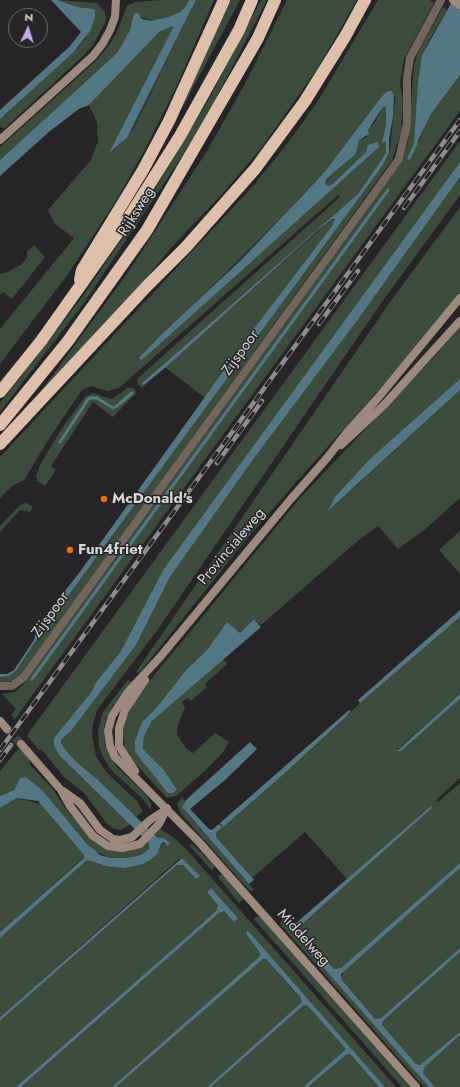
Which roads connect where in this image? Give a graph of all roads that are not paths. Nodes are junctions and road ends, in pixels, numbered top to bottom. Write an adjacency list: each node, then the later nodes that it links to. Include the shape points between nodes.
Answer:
1 (116, 0): 9 (street, via 115,17 110,30 96,51)
2 (224, 0): 10 (highway, via 169,121 143,170 82,270)
3 (252, 0): 10 (highway, Rijksweg, via 239,30 180,136 129,217)
4 (275, 0): 14 (highway, Rijksweg, via 258,38 147,230 68,341)
5 (364, 0): 15 (highway, via 346,35 305,101 255,169 186,247)
6 (441, 0): 17 (street, Zijspoor, via 410,58 407,78 407,124 399,159 24,678 12,686)
7 (453, 0): 8 (street)
8 (460, 5)
9 (0, 140)
10 (78, 289): 13 (highway, Rijksweg)
11 (460, 298): 16 (street, Provincialeweg)
12 (460, 321): 16 (street, Provincialeweg, via 384,405)
13 (0, 392)
14 (0, 425)
15 (0, 444)
16 (327, 458): 22 (street, Provincialeweg, via 117,708 110,722 110,746 115,757)
17 (0, 686)
18 (0, 721): 19 (street)
19 (7, 729)
20 (21, 744): 21 (street)
21 (61, 790): 22 (street, via 80,803 100,830 120,840 132,837); 22 (street, via 70,806 101,842 108,846 122,848 140,844 157,826)
22 (167, 808): 23 (street, Middelweg)
23 (416, 1087)

